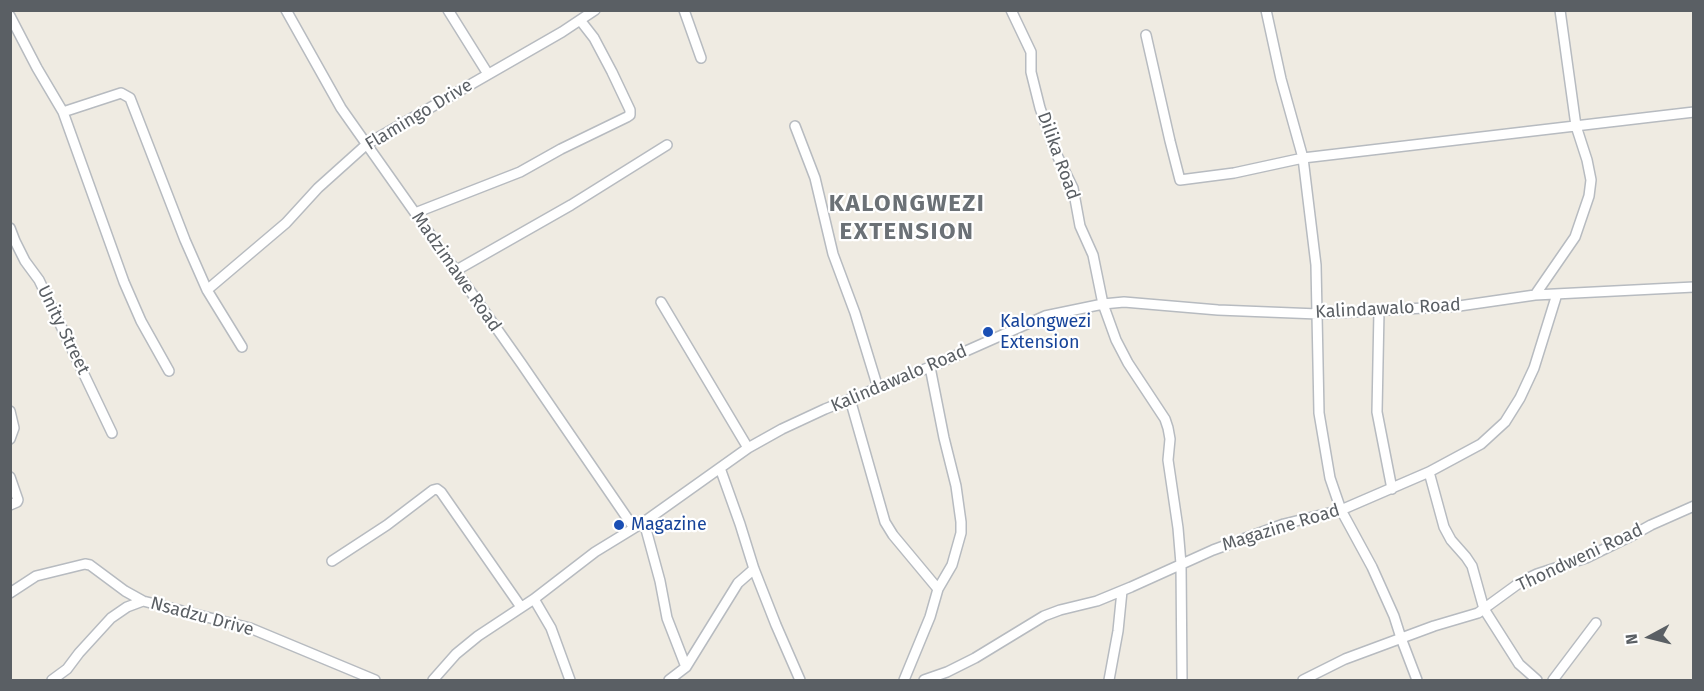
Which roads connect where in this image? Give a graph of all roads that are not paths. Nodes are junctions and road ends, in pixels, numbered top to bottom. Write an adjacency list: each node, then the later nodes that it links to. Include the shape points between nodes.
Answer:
1 (286, 10): 17 (street, Madzimawe Road, via 341,108)
2 (448, 10): 12 (street)
3 (595, 10): 9 (street, Flamingo Drive)
4 (684, 10): 11 (street)
5 (1011, 10): 28 (street, Dilika Road, via 1031,52 1030,72 1040,108 1073,188)
6 (1266, 10): 19 (street)
7 (1560, 10): 16 (street)
8 (10, 16): 13 (street)
9 (580, 20): 12 (street, Flamingo Drive); 20 (street, via 612,72 630,115 520,172)
10 (1146, 35): 19 (street, via 1180,180)
11 (701, 58)
12 (488, 74): 17 (street, Flamingo Drive)
13 (63, 112): 24 (street, via 121,93 130,98); 33 (street, via 132,303)
14 (1694, 112): 16 (street)
15 (795, 126): 34 (street, via 815,178 833,254)
16 (1576, 126): 19 (street); 26 (street, via 1591,180 1589,196 1575,237)
17 (367, 144): 20 (street, Madzimawe Road); 24 (street, Flamingo Drive, via 286,223)
18 (667, 145): 22 (street)
19 (1303, 158): 30 (street)
20 (415, 213): 22 (street, Madzimawe Road)
21 (10, 228): 37 (street, Unity Street)
22 (455, 271): 48 (street, Madzimawe Road)
23 (1694, 287): 25 (street, Kalindawalo Road)
24 (207, 290): 31 (street)
25 (1557, 294): 26 (street, Kalindawalo Road); 41 (street, Magazine Road, via 1534,368 1505,422 1482,444)
26 (1535, 296): 29 (street, Kalindawalo Road)
27 (661, 302): 39 (street)
28 (1103, 304): 30 (street, Kalindawalo Road); 32 (street, Kalindawalo Road, via 1045,316); 50 (street, Dilika Road, via 1128,363 1165,419)
29 (1379, 311): 30 (street, Kalindawalo Road); 43 (street, via 1377,412)
30 (1318, 314): 46 (street, via 1319,413 1330,478)
31 (242, 347)
32 (930, 367): 34 (street, Kalindawalo Road); 52 (street, via 961,522 958,547)
33 (169, 371)
34 (878, 388): 35 (street, Kalindawalo Road)
35 (850, 399): 39 (street, Kalindawalo Road); 52 (street, via 885,522)
36 (10, 411): 38 (street, via 14,428)
37 (112, 432)
38 (10, 439)
39 (748, 448): 40 (street, Kalindawalo Road)
40 (720, 468): 47 (street, Kalindawalo Road); 51 (street)
41 (1429, 472): 43 (street, Magazine Road); 58 (street, via 1444,527 1472,566)
42 (10, 477): 44 (street, via 18,500)
43 (1392, 489): 46 (street, Magazine Road)
44 (10, 505)
45 (1694, 506): 58 (street, Thondweni Road, via 1586,558 1522,581)
46 (1341, 510): 50 (street, Magazine Road, via 1284,524); 60 (street, via 1372,567)
47 (644, 522): 48 (street, Kalindawalo Road); 61 (street, via 667,618)
48 (634, 528): 55 (street, Kalindawalo Road)
49 (332, 561): 57 (street, via 437,489)
50 (1181, 564): 53 (street, Magazine Road); 71 (street, Dilika Road)
51 (754, 569): 61 (street, via 738,584); 68 (street)
52 (939, 589): 69 (street)
53 (1122, 591): 62 (street, Magazine Road, via 1044,616 975,658); 70 (street)
54 (10, 593): 56 (street, via 36,576 85,564)
55 (534, 598): 57 (street, Kalindawalo Road); 66 (street)
56 (143, 601): 63 (street, Nsadzu Drive, via 111,618); 64 (street, Nsadzu Drive, via 250,628)
57 (521, 607): 65 (street, Kalindawalo Road, via 456,654)
58 (1484, 609): 60 (street, Thondweni Road); 74 (street, via 1520,664)
59 (1596, 623): 75 (street)
60 (1401, 638): 72 (street, Thondweni Road, via 1345,659); 73 (street)
61 (686, 666): 67 (street)
62 (926, 680)
63 (52, 681)
64 (375, 681)
65 (433, 681)
66 (570, 681)
67 (669, 681)
68 (800, 681)
69 (904, 681)
70 (1109, 681)
71 (1182, 681)
72 (1303, 681)
73 (1417, 681)
74 (1537, 681)
75 (1553, 681)

